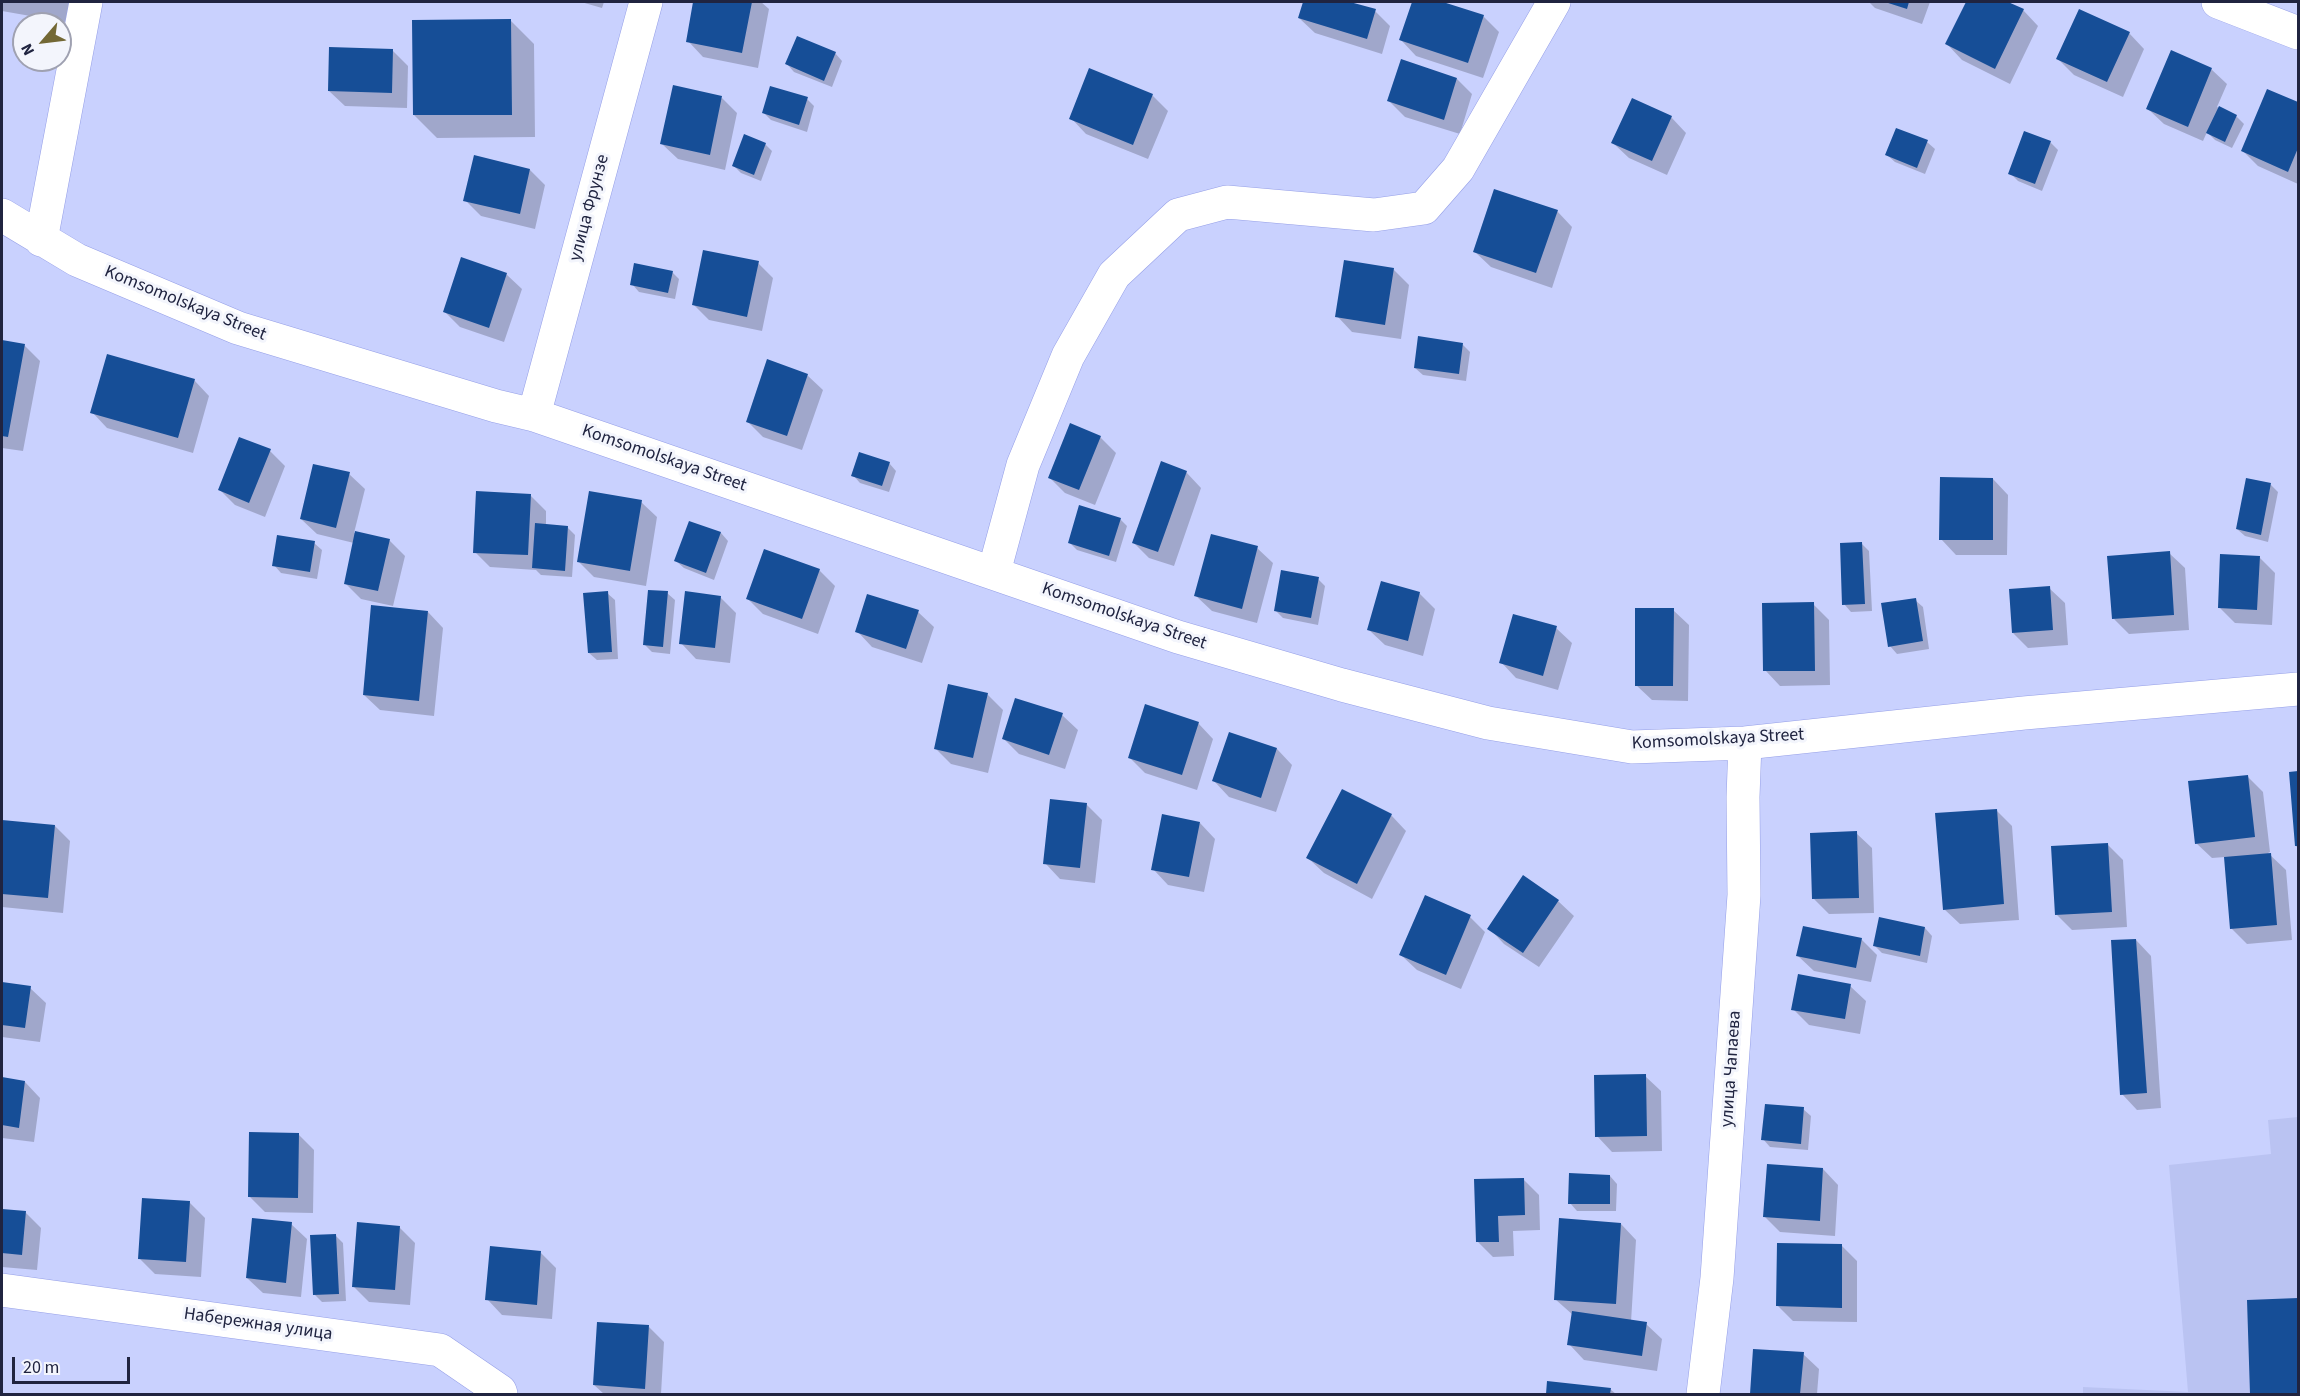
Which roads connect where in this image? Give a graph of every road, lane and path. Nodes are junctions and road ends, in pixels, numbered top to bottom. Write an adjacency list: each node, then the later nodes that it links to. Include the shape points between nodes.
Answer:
1 (86, 2): 7 (street)
2 (646, 2): 8 (street, улица Фрунзе)
3 (1554, 2): 9 (street, via 1458,169 1424,208 1374,215 1227,202 1178,215 1114,275 1068,356 1023,465)
4 (2218, 2): 5 (street)
5 (2298, 33)
6 (2, 215): 7 (street, Komsomolskaya Street)
7 (41, 240): 8 (street, Komsomolskaya Street, via 77,260 238,328)
8 (534, 415): 9 (street, Komsomolskaya Street)
9 (994, 572): 11 (street, Komsomolskaya Street, via 1178,637 1488,723 1632,747)
10 (2298, 689): 11 (street, Komsomolskaya Street)
11 (1746, 743): 14 (street, улица Чапаева, via 1744,895 1717,1278)
12 (2, 1290): 13 (street, Набережная улица, via 440,1350)
13 (501, 1395)
14 (1702, 1395)

